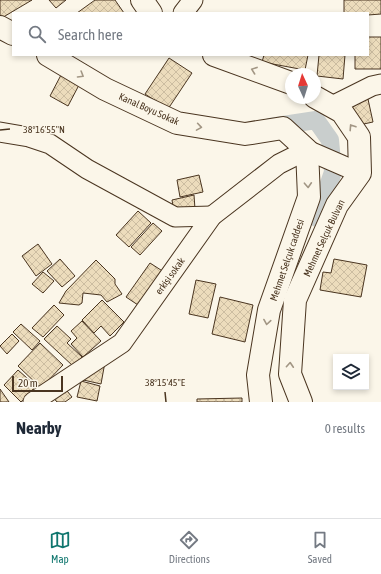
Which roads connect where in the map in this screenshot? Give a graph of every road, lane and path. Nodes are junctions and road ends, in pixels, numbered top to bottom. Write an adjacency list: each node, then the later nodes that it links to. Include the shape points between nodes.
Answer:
1 (142, 0): 3 (main road)
2 (192, 0): 4 (street)
3 (149, 12)
4 (184, 12)
5 (0, 26): 6 (main road)
6 (12, 33)
7 (50, 56): 13 (main road, Kanal Boyu Sokak, one-way to 13, via 105,89 177,123 245,134 283,128)
8 (217, 56): 9 (main road, one-way to 8)
9 (285, 81)
10 (381, 84): 11 (street)
11 (323, 101): 14 (main road, one-way to 11, via 359,137 342,112)
12 (0, 132): 15 (street, via 50,144 88,169 175,217)
13 (307, 151): 14 (street); 15 (street, erkişi sokak, via 279,164); 17 (main road, Mehmet Selçuk caddesi, one-way to 17, via 309,196 269,310 258,375)
14 (360, 172): 18 (main road, Mehmet Selçuk Bulvarı, one-way to 14, via 290,374 295,300 337,205)
15 (212, 216): 16 (street, erkişi sokak, via 122,343)
16 (33, 402)
17 (261, 402)
18 (300, 402)

